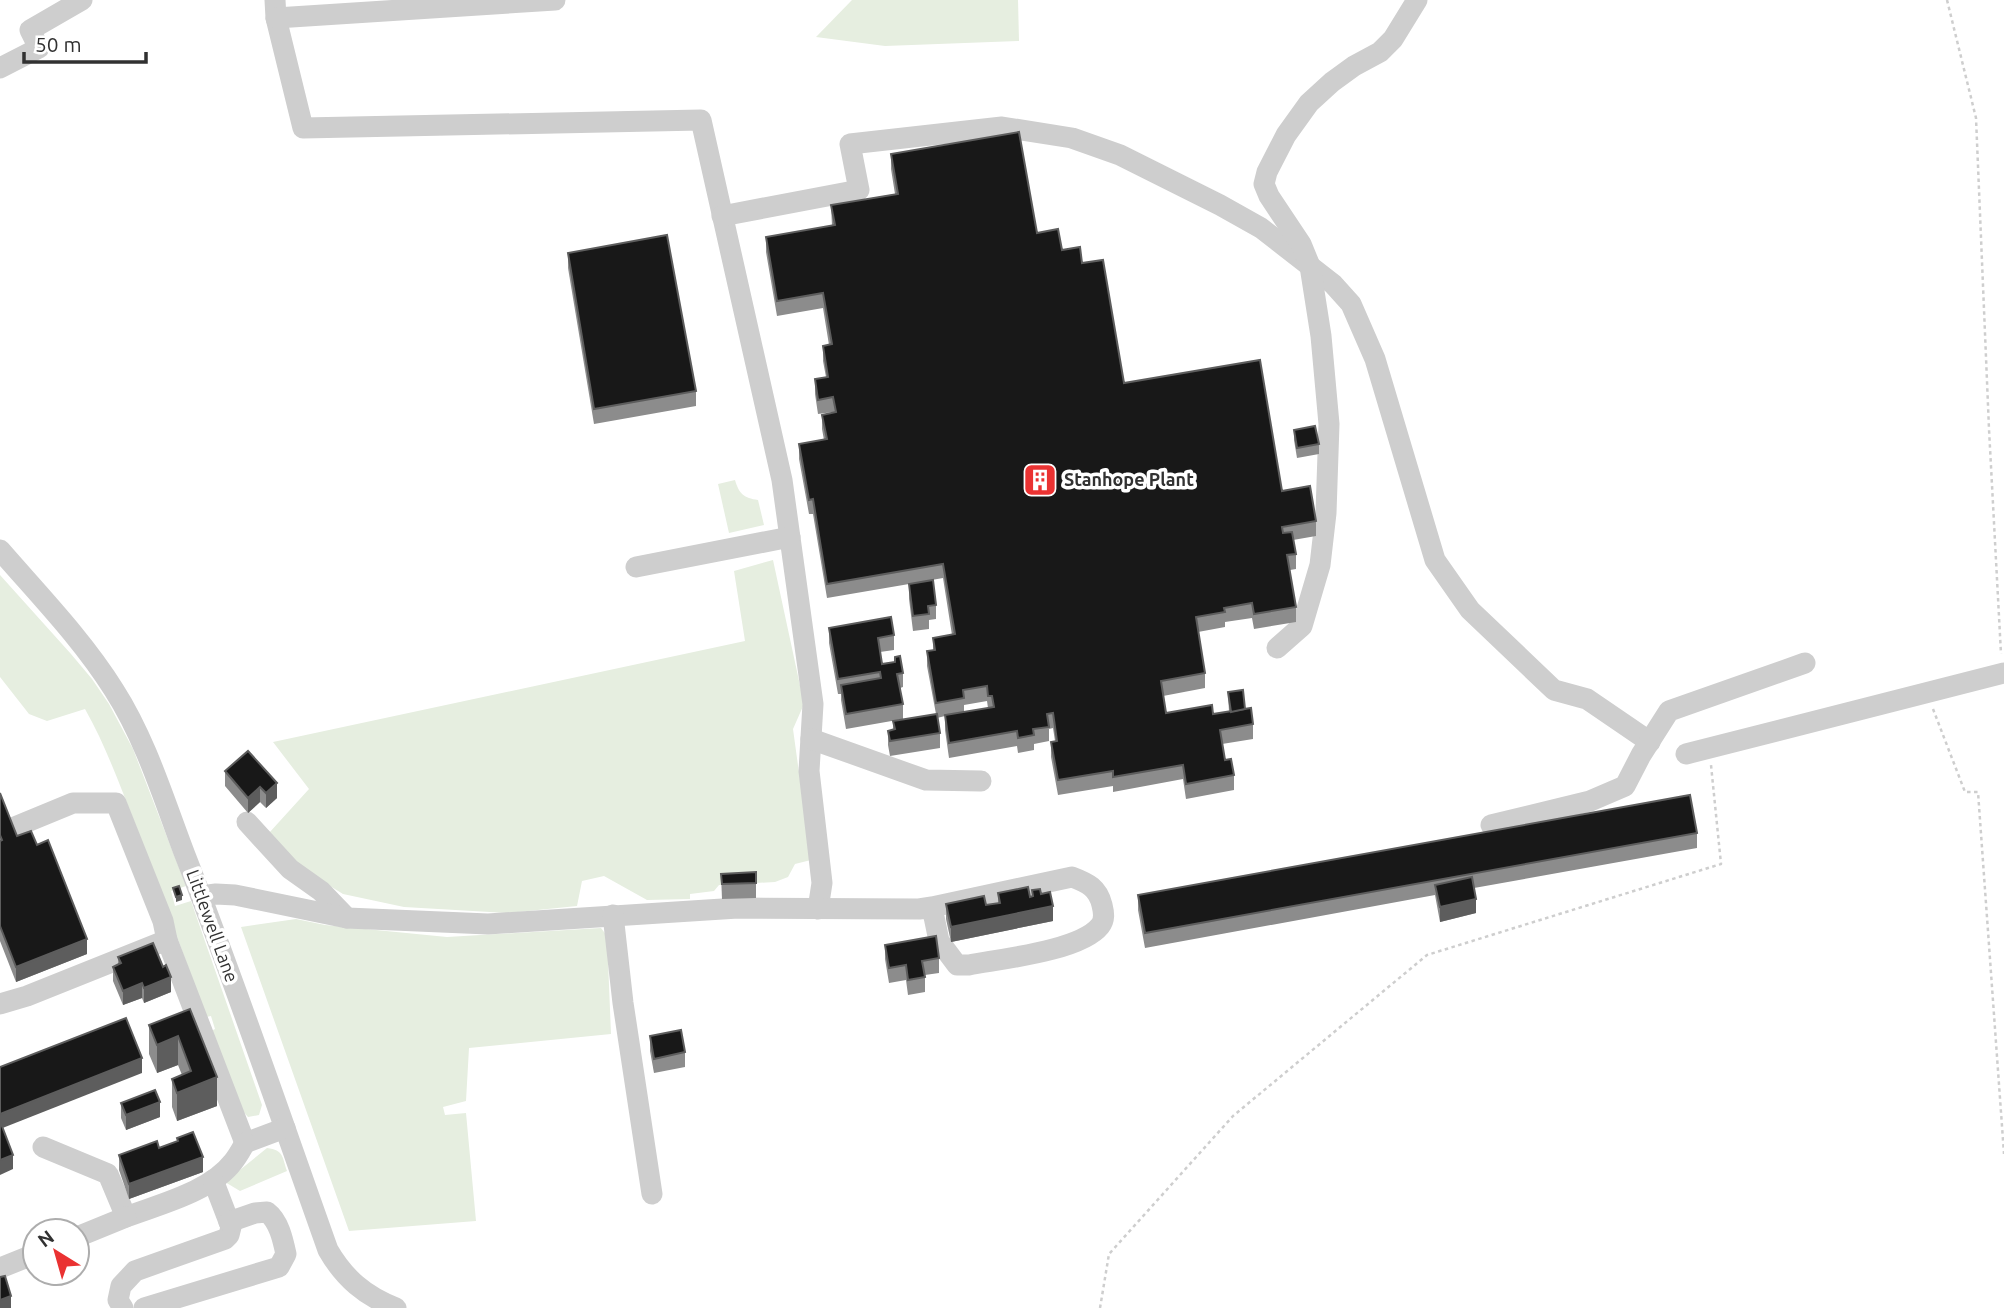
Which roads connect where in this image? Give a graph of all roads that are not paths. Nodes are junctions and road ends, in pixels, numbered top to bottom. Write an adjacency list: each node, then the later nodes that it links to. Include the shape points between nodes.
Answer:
1 (82, 0): 7 (street, via 30,30 38,48)
2 (262, 0): 6 (street)
3 (555, 0): 5 (street)
4 (1418, 0): 9 (street, via 1380,52 1354,66 1309,103 1267,172 1264,184 1269,196)
5 (510, 1): 6 (street)
6 (275, 9): 8 (street, via 303,128 701,120)
7 (0, 68)
8 (722, 216): 9 (street, via 859,190 850,144 1002,127 1072,138 1120,155 1261,228); 10 (street, via 782,480)
9 (1310, 265): 13 (street, via 1328,424 1326,513 1320,565 1302,626); 17 (street, via 1351,304 1375,359 1435,560 1470,610 1554,690 1587,699)
10 (790, 537): 12 (street); 16 (street, via 813,704)
11 (0, 550): 23 (street, Littlewell Lane, via 114,689 141,742)
12 (636, 567)
13 (1277, 649)
14 (1805, 663): 17 (street, via 1669,711)
15 (2004, 673): 18 (street)
16 (811, 739): 19 (street, via 926,780); 25 (street, via 809,771 822,883)
17 (1650, 742): 21 (street, via 1625,786 1590,801)
18 (1686, 754)
19 (981, 780)
20 (247, 822): 27 (street, via 290,869 321,891)
21 (1491, 825)
22 (0, 833): 28 (street, via 73,803 116,803)
23 (201, 896): 27 (street, via 235,895); 30 (street, Littlewell Lane)
24 (932, 906): 24 (street, via 939,941 957,965 1052,950 1093,933 1104,914 1088,883 1072,877); 25 (street)
25 (818, 909): 26 (street)
26 (613, 915): 27 (street, via 488,924); 34 (street)
27 (347, 918)
28 (167, 940): 29 (street); 31 (street)
29 (0, 1004)
30 (285, 1128): 31 (street); 42 (street, Littlewell Lane, via 337,1266 350,1282)
31 (245, 1143): 33 (street, via 232,1164)
32 (43, 1147): 35 (street, via 108,1174)
33 (213, 1180): 35 (street); 36 (street)
34 (652, 1194)
35 (126, 1217): 37 (street)
36 (229, 1222): 40 (street, via 225,1239 135,1271 121,1286 118,1300); 41 (street, via 255,1213 272,1216 286,1254 279,1267)
37 (91, 1231)
38 (21, 1260): 39 (street)
39 (0, 1268)
40 (122, 1308)
41 (144, 1308)
42 (396, 1308)

